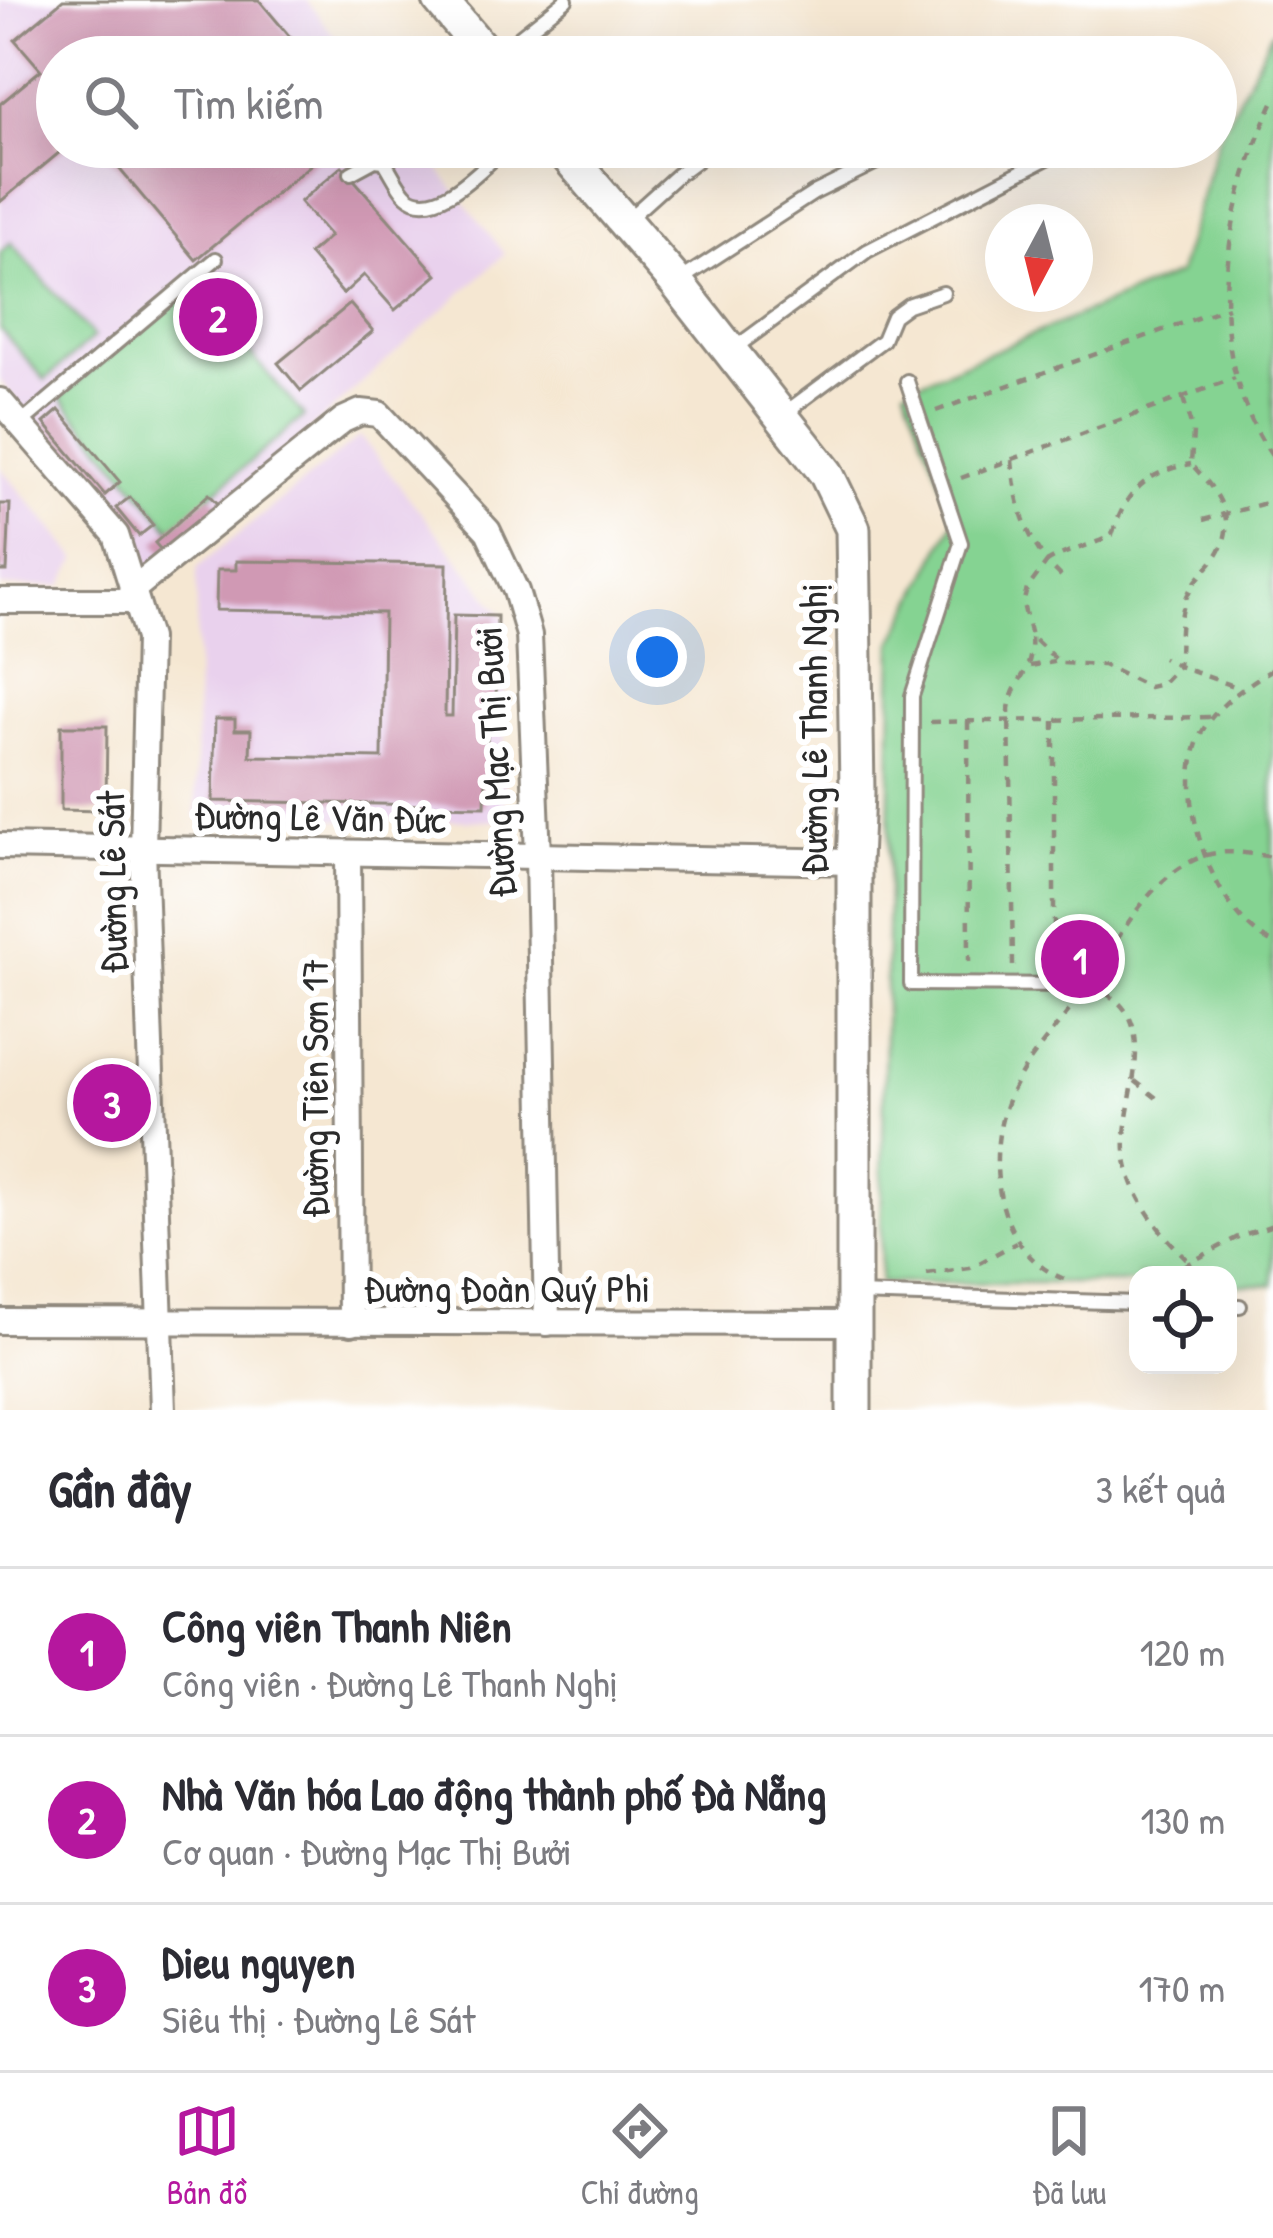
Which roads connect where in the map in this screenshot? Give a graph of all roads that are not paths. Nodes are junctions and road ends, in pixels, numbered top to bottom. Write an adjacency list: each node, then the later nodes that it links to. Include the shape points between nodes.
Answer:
1 (440, 0): 3 (main road)
2 (566, 0): 4 (lane)
3 (472, 36)
4 (519, 36)
5 (360, 168): 12 (lane)
6 (389, 168): 7 (lane, via 406,194 437,201)
7 (482, 168)
8 (578, 168): 13 (main road, Đường Lê Thanh Nghị)
9 (686, 168): 13 (lane)
10 (865, 168): 15 (lane)
11 (1028, 168): 17 (lane, via 866,251)
12 (351, 173)
13 (626, 222): 15 (main road, Đường Lê Thanh Nghị)
14 (217, 259): 21 (lane)
15 (676, 282): 17 (main road, Đường Lê Thanh Nghị)
16 (943, 292): 20 (lane, via 893,316 883,340)
17 (731, 351): 20 (main road, Đường Lê Thanh Nghị)
18 (907, 381): 29 (lane, via 961,543 912,696 911,984)
19 (0, 401): 21 (street, Đường Lê Sát)
20 (781, 416): 28 (main road, Đường Lê Thanh Nghị, via 826,473 853,529)
21 (20, 424): 22 (street, Đường Lê Sát, via 116,535)
22 (132, 596): 23 (street); 25 (street, Đường Lê Sát, via 148,638); 27 (street, Đường Mạc Thị Bưởi, via 343,420 379,414 488,531 516,591 529,635)
23 (0, 602)
24 (0, 846): 25 (street, Đường Lê Văn Đức)
25 (143, 850): 26 (street, Đường Lê Văn Đức); 33 (street, Đường Lê Sát)
26 (348, 853): 27 (street, Đường Lê Văn Đức); 35 (street, Đường Tiên Sơn 17)
27 (538, 856): 28 (street, Đường Lê Văn Đức); 34 (street, Đường Mạc Thị Bưởi)
28 (854, 862): 31 (main road, Đường Lê Thanh Nghị)
29 (1089, 985)
30 (1129, 1303): 31 (lane)
31 (854, 1308): 34 (street, Đường Đoàn Quý Phi); 37 (main road, Đường Lê Thanh Nghị)
32 (0, 1321): 33 (street, Đường Đoàn Quý Phi)
33 (161, 1323): 35 (street, Đường Đoàn Quý Phi); 36 (street, Đường Lê Sát)
34 (547, 1323): 35 (street, Đường Đoàn Quý Phi)
35 (351, 1324)
36 (163, 1410)
37 (854, 1410)

